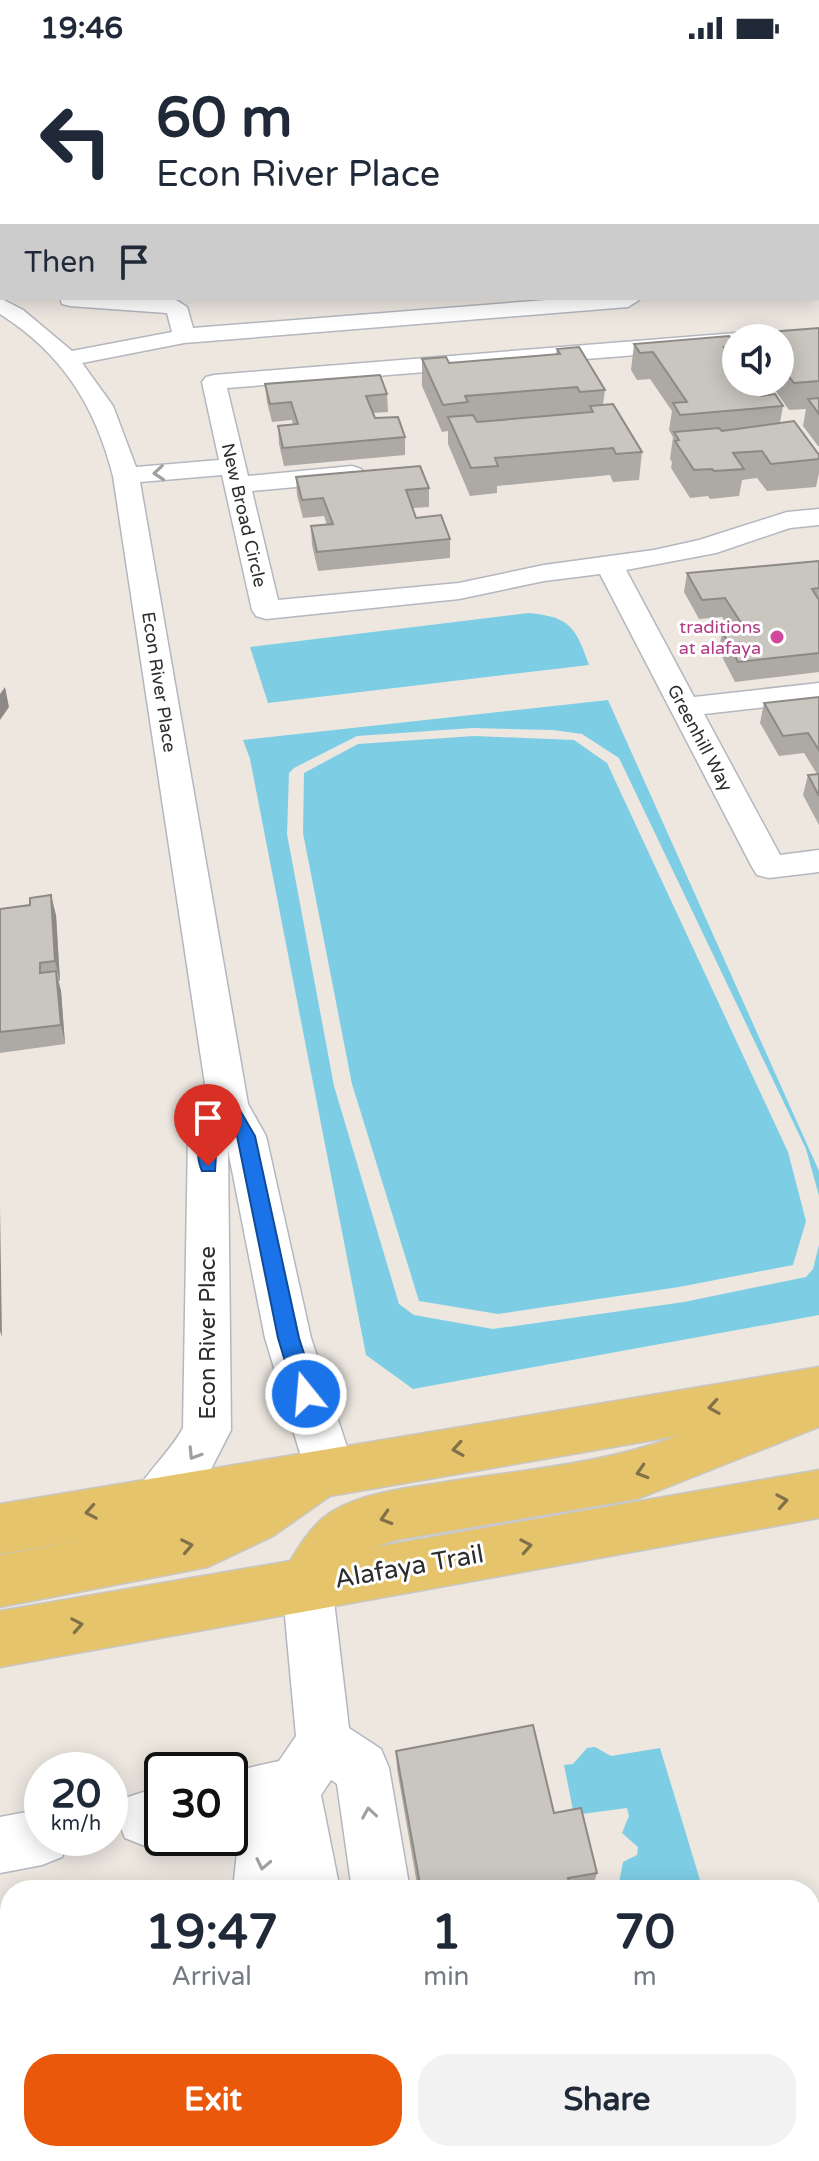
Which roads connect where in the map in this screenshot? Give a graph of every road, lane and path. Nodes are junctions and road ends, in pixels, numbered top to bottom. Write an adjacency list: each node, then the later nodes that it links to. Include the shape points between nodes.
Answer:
1 (628, 300): 4 (street)
2 (60, 301): 3 (street); 4 (street, via 176,307)
3 (6, 308): 6 (street, Econ River Place)
4 (184, 336): 6 (street)
5 (722, 341): 9 (street, New Broad Circle, via 214,382)
6 (68, 359): 8 (street, Econ River Place, via 109,420)
7 (384, 471): 9 (street)
8 (126, 476): 9 (street, one-way to 8); 15 (street, Econ River Place)
9 (234, 476): 11 (street, New Broad Circle, via 266,610 459,591)
10 (819, 517): 11 (street, New Broad Circle, via 787,520 706,547)
11 (608, 563): 13 (street, Greenhill Way)
12 (819, 692): 13 (street)
13 (684, 707): 14 (street, Greenhill Way, via 769,867)
14 (819, 861)
15 (228, 1105): 18 (street, Econ River Place, via 246,1136 288,1338); 20 (street, Econ River Place, one-way to 20, via 208,1137 207,1430 192,1458)
16 (819, 1389): 18 (main road, one-way to 18)
17 (819, 1404): 23 (main road, one-way to 23, via 637,1475 396,1515 352,1529 326,1553)
18 (327, 1471): 20 (main road); 22 (main road, one-way to 18, via 208,1542)
19 (819, 1494): 23 (main road, Alafaya Trail, one-way to 19)
20 (156, 1501): 21 (main road, one-way to 21)
21 (0, 1529)
22 (0, 1581)
23 (307, 1584): 24 (main road, Alafaya Trail, one-way to 23); 25 (street)
24 (0, 1639)
25 (308, 1765): 26 (street); 29 (street, one-way to 29, via 259,1867); 30 (street); 31 (street, one-way to 25, via 362,1768)
26 (248, 1792)
27 (24, 1840): 28 (street)
28 (0, 1845)
29 (261, 1880)
30 (311, 1880)
31 (379, 1880)

